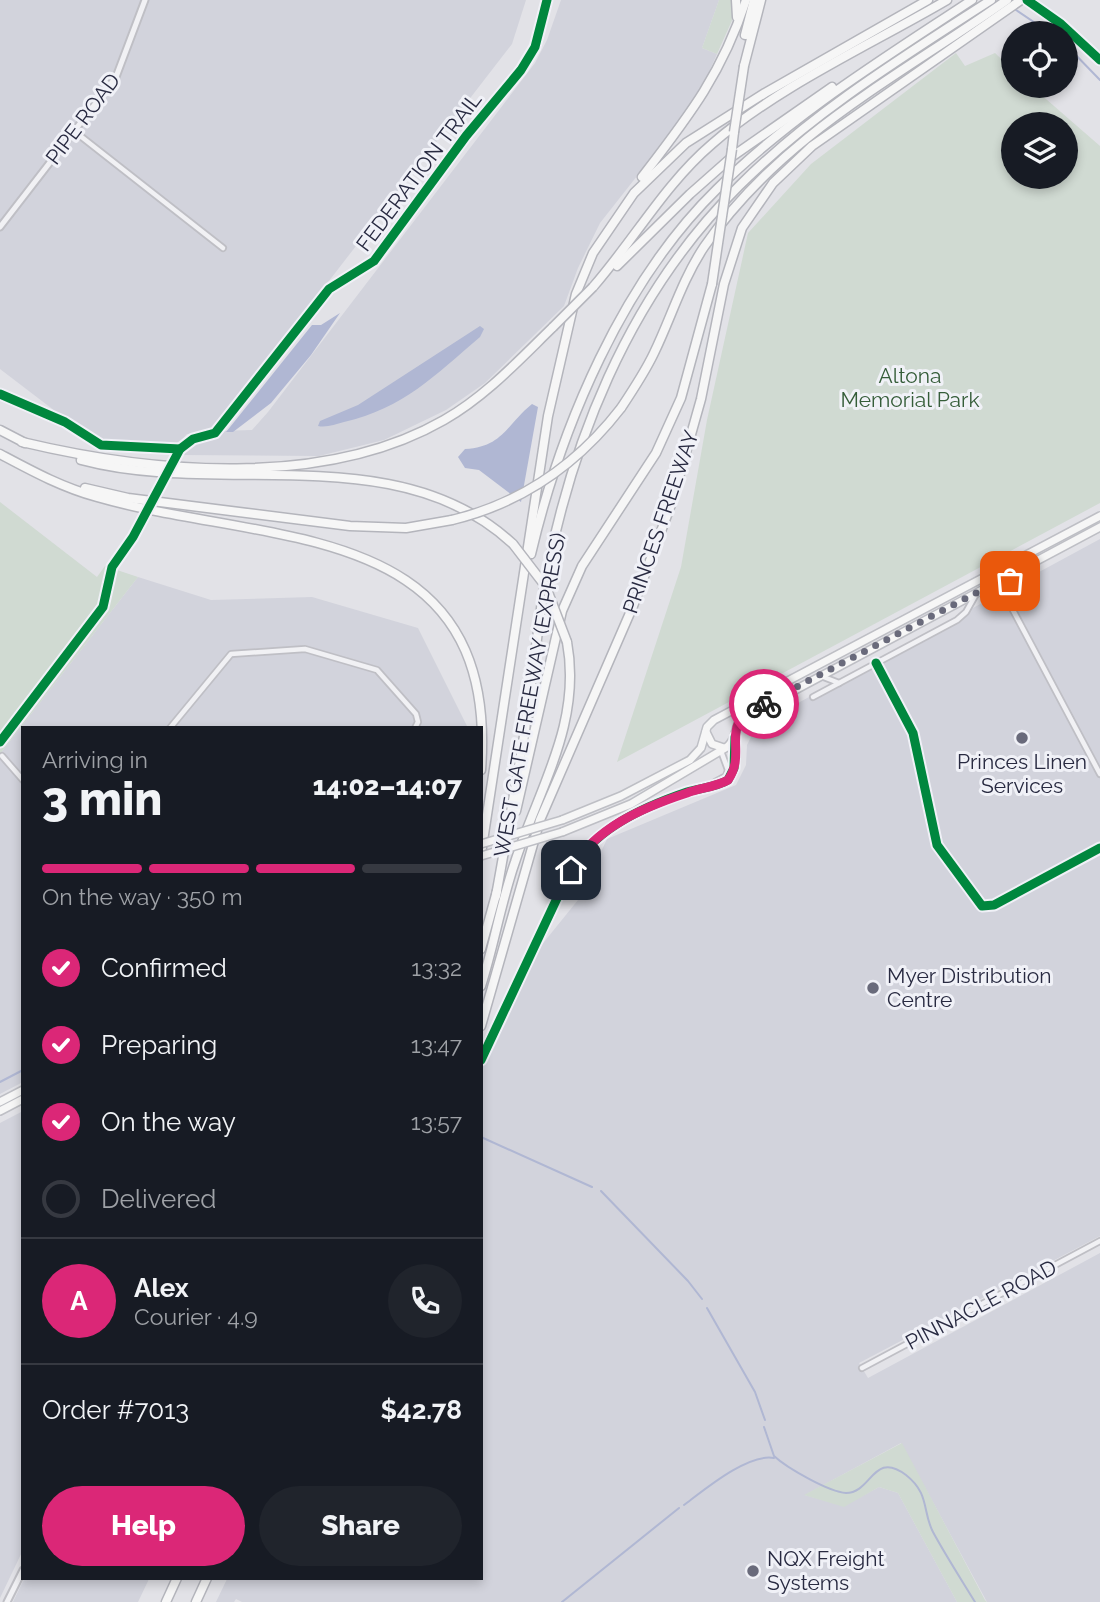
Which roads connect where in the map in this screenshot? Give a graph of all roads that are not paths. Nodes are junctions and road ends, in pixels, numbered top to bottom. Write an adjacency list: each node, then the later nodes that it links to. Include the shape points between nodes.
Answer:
1 (145, 0): 17 (street, PIPE ROAD, via 116,77)
2 (736, 0): 13 (highway)
3 (746, 0): 13 (highway)
4 (754, 0): 16 (highway, via 743,49)
5 (761, 0): 16 (highway)
6 (928, 0): 21 (highway, via 687,143 634,193)
7 (947, 0): 22 (highway, via 763,106 711,144)
8 (972, 0): 15 (highway, WEST GATE FREEWAY (EXPRESS))
9 (991, 0): 55 (highway, WEST GATE FREEWAY (EXPRESS), via 867,81 759,166 682,251 632,330 598,398 556,534)
10 (1007, 0): 12 (highway)
11 (1021, 0): 12 (highway)
12 (982, 22): 14 (highway); 18 (highway)
13 (737, 24): 21 (highway, via 705,92 617,209)
14 (945, 51): 18 (highway); 58 (highway, PRINCES FREEWAY, via 798,158 773,183 742,228 724,284 701,399 672,502 643,582 540,820)
15 (882, 57): 22 (highway, via 733,156); 35 (highway, WEST GATE FREEWAY (EXPRESS), via 782,131 715,191 681,229 624,314 576,409 559,456)
16 (744, 66): 55 (highway, bridge, via 712,284 697,349 677,408 640,479 582,566 562,611)
17 (74, 131): 19 (street, PIPE ROAD); 20 (street)
18 (803, 139): 26 (highway, bridge, via 744,194 702,250 654,354 621,408 573,460 503,505 406,528 350,526 156,502 87,488)
19 (0, 227)
20 (223, 248)
21 (593, 253): 35 (highway, via 576,294 553,391)
22 (593, 287): 24 (highway, bridge, via 498,380 445,419 384,446 324,462 271,468 96,458)
23 (0, 430): 24 (highway)
24 (22, 442): 57 (highway, bridge, via 94,463 131,468 339,479 416,488 468,509 513,544 546,587 567,642 572,678 566,725 514,863)
25 (0, 454): 26 (highway)
26 (13, 461): 43 (highway, via 46,480 98,497 339,547 397,574 428,599 464,650 482,710)
27 (1100, 516): 29 (main road)
28 (1100, 527): 30 (main road)
29 (1021, 557): 30 (main road); 31 (main road)
30 (1027, 566): 32 (main road); 34 (street, via 1009,582)
31 (993, 573): 32 (main road); 40 (main road)
32 (997, 582): 33 (main road); 34 (street)
33 (977, 592): 36 (street, via 960,618); 37 (main road)
34 (1006, 598): 48 (street)
35 (516, 621): 52 (highway)
36 (877, 663): 38 (street); 53 (street, via 913,733 937,845 982,906 994,905)
37 (821, 676): 38 (street, via 835,683); 45 (main road, via 747,712)
38 (843, 681): 39 (street)
39 (813, 697)
40 (713, 720): 44 (main road); 45 (main road, via 729,723)
41 (172, 726): 42 (street, via 231,654 305,649 377,670 416,714)
42 (416, 726)
43 (482, 726)
44 (706, 732): 46 (main road, via 709,742); 51 (main road, bridge, via 701,748 690,760 621,796 562,820)
45 (735, 736): 46 (main road, via 729,746); 50 (street, via 731,776)
46 (719, 749): 50 (street, via 728,771); 54 (main road, bridge, via 640,799 562,832)
47 (2, 757): 49 (street)
48 (1100, 774)
49 (21, 778)
50 (708, 786): 59 (street, via 635,814 604,832 584,851 567,877)
51 (483, 843)
52 (483, 844)
53 (1100, 849)
54 (483, 854)
55 (496, 895): 56 (highway)
56 (483, 942)
57 (483, 979)
58 (483, 1019)
59 (483, 1056)
60 (21, 1091): 62 (main road)
61 (21, 1100): 63 (main road)
62 (0, 1102)
63 (0, 1111)
64 (1100, 1241): 65 (street, PINNACLE ROAD)
65 (862, 1368)
66 (21, 1574): 69 (street)
67 (176, 1580): 70 (highway)
68 (206, 1580): 71 (highway)
69 (7, 1602)
70 (166, 1602)
71 (196, 1602)

